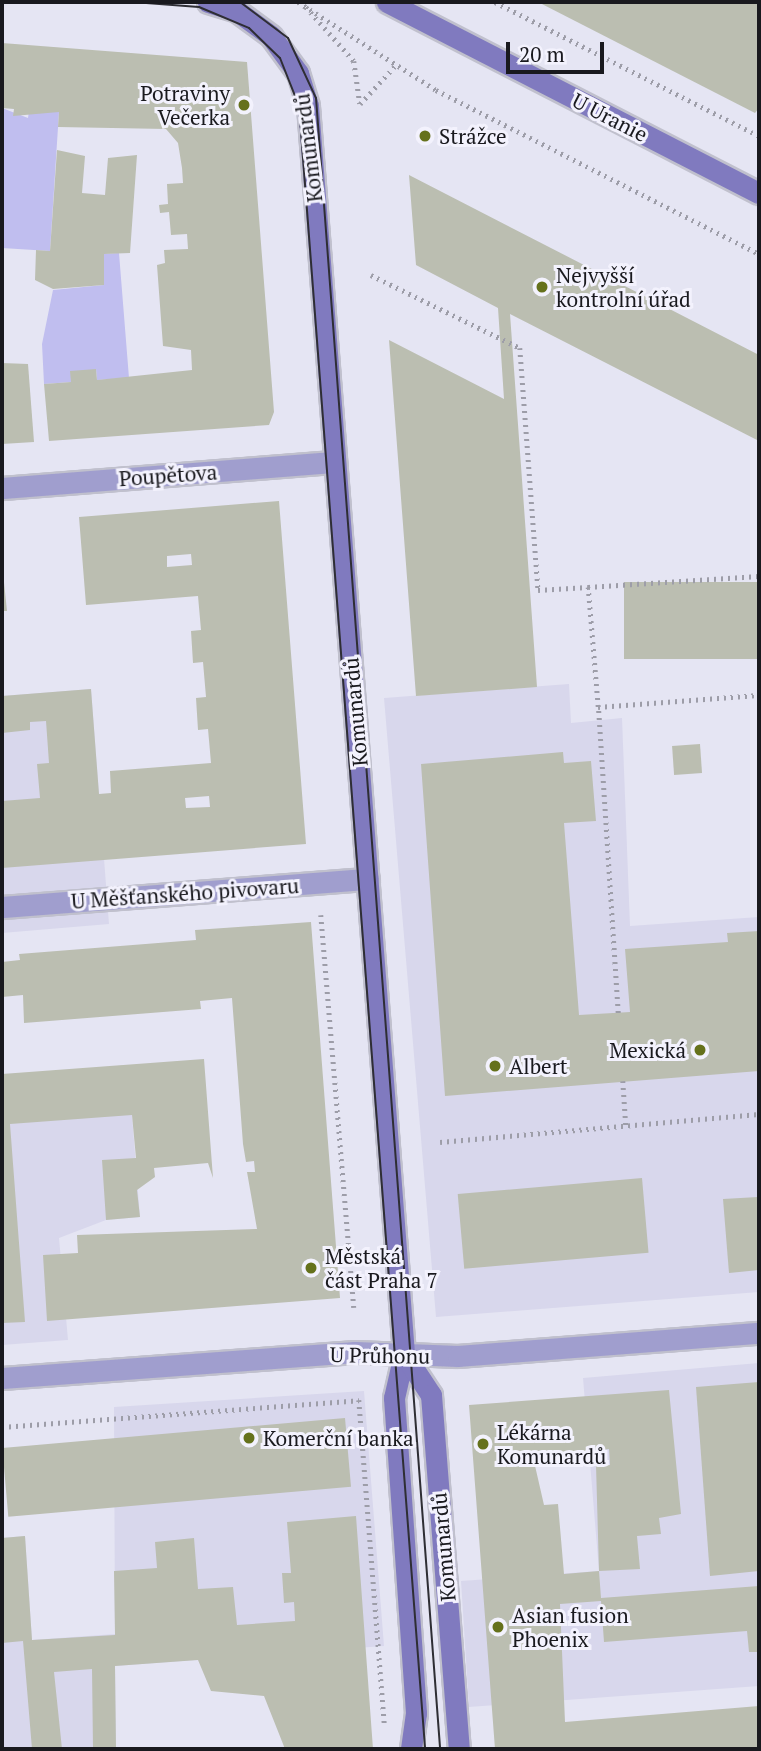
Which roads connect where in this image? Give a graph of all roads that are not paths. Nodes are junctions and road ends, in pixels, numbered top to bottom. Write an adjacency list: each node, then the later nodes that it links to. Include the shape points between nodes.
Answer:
1 (208, 2): 4 (street, Komunardů, via 256,23 298,73 308,106)
2 (387, 2): 3 (street, U Uranie)
3 (759, 193)
4 (335, 462): 5 (street, Poupětova); 6 (street, Komunardů)
5 (2, 488)
6 (368, 879): 7 (street, U Měšťanského pivovaru); 9 (street, Komunardů)
7 (2, 907)
8 (759, 1334): 9 (street, U Průhonu, via 458,1356)
9 (404, 1354): 10 (street, U Průhonu); 11 (street, Komunardů, via 394,1398 416,1713); 12 (street, Komunardů, via 431,1395)
10 (2, 1378)
11 (411, 1749)
12 (459, 1749)

